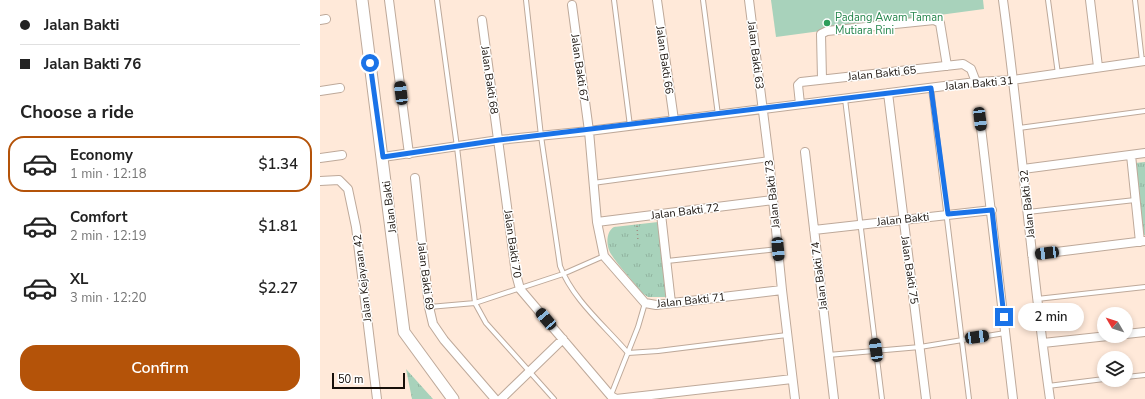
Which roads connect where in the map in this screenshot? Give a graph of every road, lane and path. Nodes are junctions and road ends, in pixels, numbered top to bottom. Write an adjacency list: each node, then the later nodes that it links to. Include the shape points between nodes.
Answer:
1 (362, 0): 44 (street, Jalan Bakti)
2 (389, 0): 41 (street)
3 (437, 0): 38 (lane)
4 (526, 0): 36 (lane)
5 (614, 0): 33 (lane)
6 (656, 0): 32 (street, Jalan Bakti 66)
7 (703, 0): 30 (lane)
8 (749, 0): 28 (street, Jalan Bakti 63)
9 (1002, 0): 20 (street, Jalan Bakti 32)
10 (1048, 0): 18 (lane)
11 (1090, 0): 17 (street)
12 (1135, 0): 15 (lane)
13 (572, 5): 35 (street, Jalan Bakti 67)
14 (482, 20): 37 (street, Jalan Bakti 68)
15 (1143, 61): 17 (street, Jalan Bakti 31)
16 (947, 66): 19 (street, Jalan Bakti 65); 19 (street, via 940,23 934,20 827,31 821,34); 21 (street, Jalan Bakti 65, via 963,64 971,69)
17 (1098, 67): 18 (street, Jalan Bakti 31)
18 (1058, 74): 20 (street, Jalan Bakti 31)
19 (822, 79): 27 (street, Jalan Bakti 65, via 801,82 798,85)
20 (1014, 80): 21 (street, Jalan Bakti 31); 34 (street, Jalan Bakti 32)
21 (976, 82): 23 (street, Jalan Bakti 31)
22 (340, 88): 24 (street)
23 (931, 88): 25 (street, Jalan Bakti 31); 56 (lane)
24 (320, 90)
25 (888, 93): 26 (street, Jalan Bakti 31); 58 (street, Jalan Bakti 75)
26 (845, 98): 27 (street, Jalan Bakti 31); 60 (lane)
27 (800, 104): 28 (street, Jalan Bakti 31)
28 (763, 109): 30 (street, Jalan Bakti 31); 46 (street, Jalan Bakti 73)
29 (1145, 111): 34 (lane)
30 (718, 115): 32 (street, Jalan Bakti 31)
31 (980, 119): 53 (street)
32 (674, 120): 33 (street, Jalan Bakti 31)
33 (630, 126): 35 (street, Jalan Bakti 31)
34 (1017, 128): 47 (street, Jalan Bakti 32)
35 (589, 131): 36 (street, Jalan Bakti 31); 50 (street, Jalan Bakti 71)
36 (542, 136): 37 (street, Jalan Bakti 31); 68 (lane)
37 (499, 140): 38 (street, Jalan Bakti 31); 70 (street, Jalan Bakti 70)
38 (457, 147): 41 (street, Jalan Bakti 31); 73 (lane)
39 (805, 152): 61 (street, Jalan Bakti 74)
40 (1145, 153): 43 (street)
41 (409, 154): 44 (street, Jalan Bakti 31)
42 (342, 155): 45 (street)
43 (1131, 155): 47 (street); 52 (street)
44 (383, 157): 98 (street, Jalan Bakti, via 404,332)
45 (320, 158)
46 (769, 159): 50 (lane); 51 (street, Jalan Bakti 73)
47 (1024, 169): 54 (street, Jalan Bakti 32)
48 (414, 178): 76 (street, Jalan Bakti 69)
49 (320, 181): 97 (street, Jalan Kejayaan 42, via 339,180 348,189 362,265)
50 (593, 183): 59 (street, Jalan Bakti 71)
51 (773, 200): 55 (street, Jalan Bakti 72); 64 (street, Jalan Bakti 73)
52 (1135, 200): 54 (lane); 62 (street)
53 (992, 210): 56 (street, Jalan Bakti); 78 (street)
54 (1028, 212): 65 (street, Jalan Bakti 32)
55 (661, 214): 57 (street, Jalan Bakti 72); 67 (street)
56 (948, 214): 58 (street, Jalan Bakti); 83 (lane)
57 (636, 217): 59 (street, Jalan Bakti 72); 63 (path)
58 (903, 220): 60 (street, Jalan Bakti); 85 (street, Jalan Bakti 75)
59 (597, 222): 66 (street, Jalan Bakti 71)
60 (859, 224): 61 (street, Jalan Bakti); 86 (lane)
61 (814, 230): 88 (street, Jalan Bakti 74)
62 (1142, 241): 65 (street)
63 (638, 242)
64 (778, 249): 67 (lane); 71 (street, Jalan Bakti 73)
65 (1032, 255): 72 (street, Jalan Bakti 32)
66 (604, 256): 68 (lane); 74 (street, Jalan Bakti 71)
67 (667, 261): 75 (street)
68 (563, 274): 70 (lane); 87 (lane, via 587,309)
69 (1145, 287): 72 (lane)
70 (520, 289): 73 (lane); 82 (street, Jalan Bakti 70)
71 (782, 290): 75 (street, Jalan Bakti 71); 80 (street, Jalan Bakti 73)
72 (1037, 299): 84 (street, Jalan Bakti 32)
73 (475, 303): 76 (lane); 89 (lane, via 486,323)
74 (645, 303): 75 (street, Jalan Bakti 71); 87 (lane)
75 (671, 303)
76 (429, 307): 99 (street, Jalan Bakti 69, via 433,324 444,340)
77 (1145, 332): 79 (street)
78 (1006, 333): 83 (lane); 107 (street)
79 (1133, 333)
80 (787, 335): 87 (lane, via 658,351); 92 (street, Jalan Bakti 73)
81 (1097, 337): 84 (street)
82 (563, 339): 89 (street); 96 (street, Jalan Bakti 70)
83 (962, 339): 85 (lane); 106 (lane)
84 (1043, 343): 94 (street, Jalan Bakti 32)
85 (920, 347): 86 (lane); 105 (street, Jalan Bakti 75)
86 (876, 350): 88 (lane); 104 (lane)
87 (628, 352): 96 (lane)
88 (828, 355): 103 (street, Jalan Bakti 74)
89 (531, 371): 100 (street); 101 (lane)
90 (1145, 375): 91 (lane)
91 (1133, 376)
92 (792, 379): 95 (street); 102 (street, Jalan Bakti 73)
93 (1097, 380): 94 (lane)
94 (1048, 386): 108 (street, Jalan Bakti 32)
95 (685, 395): 96 (street, via 616,399)
96 (610, 397)
97 (377, 399)
98 (453, 399)
99 (495, 399)
100 (501, 399)
101 (554, 399)
102 (795, 399)
103 (834, 399)
104 (882, 399)
105 (926, 399)
106 (969, 399)
107 (1013, 399)
108 (1050, 399)

